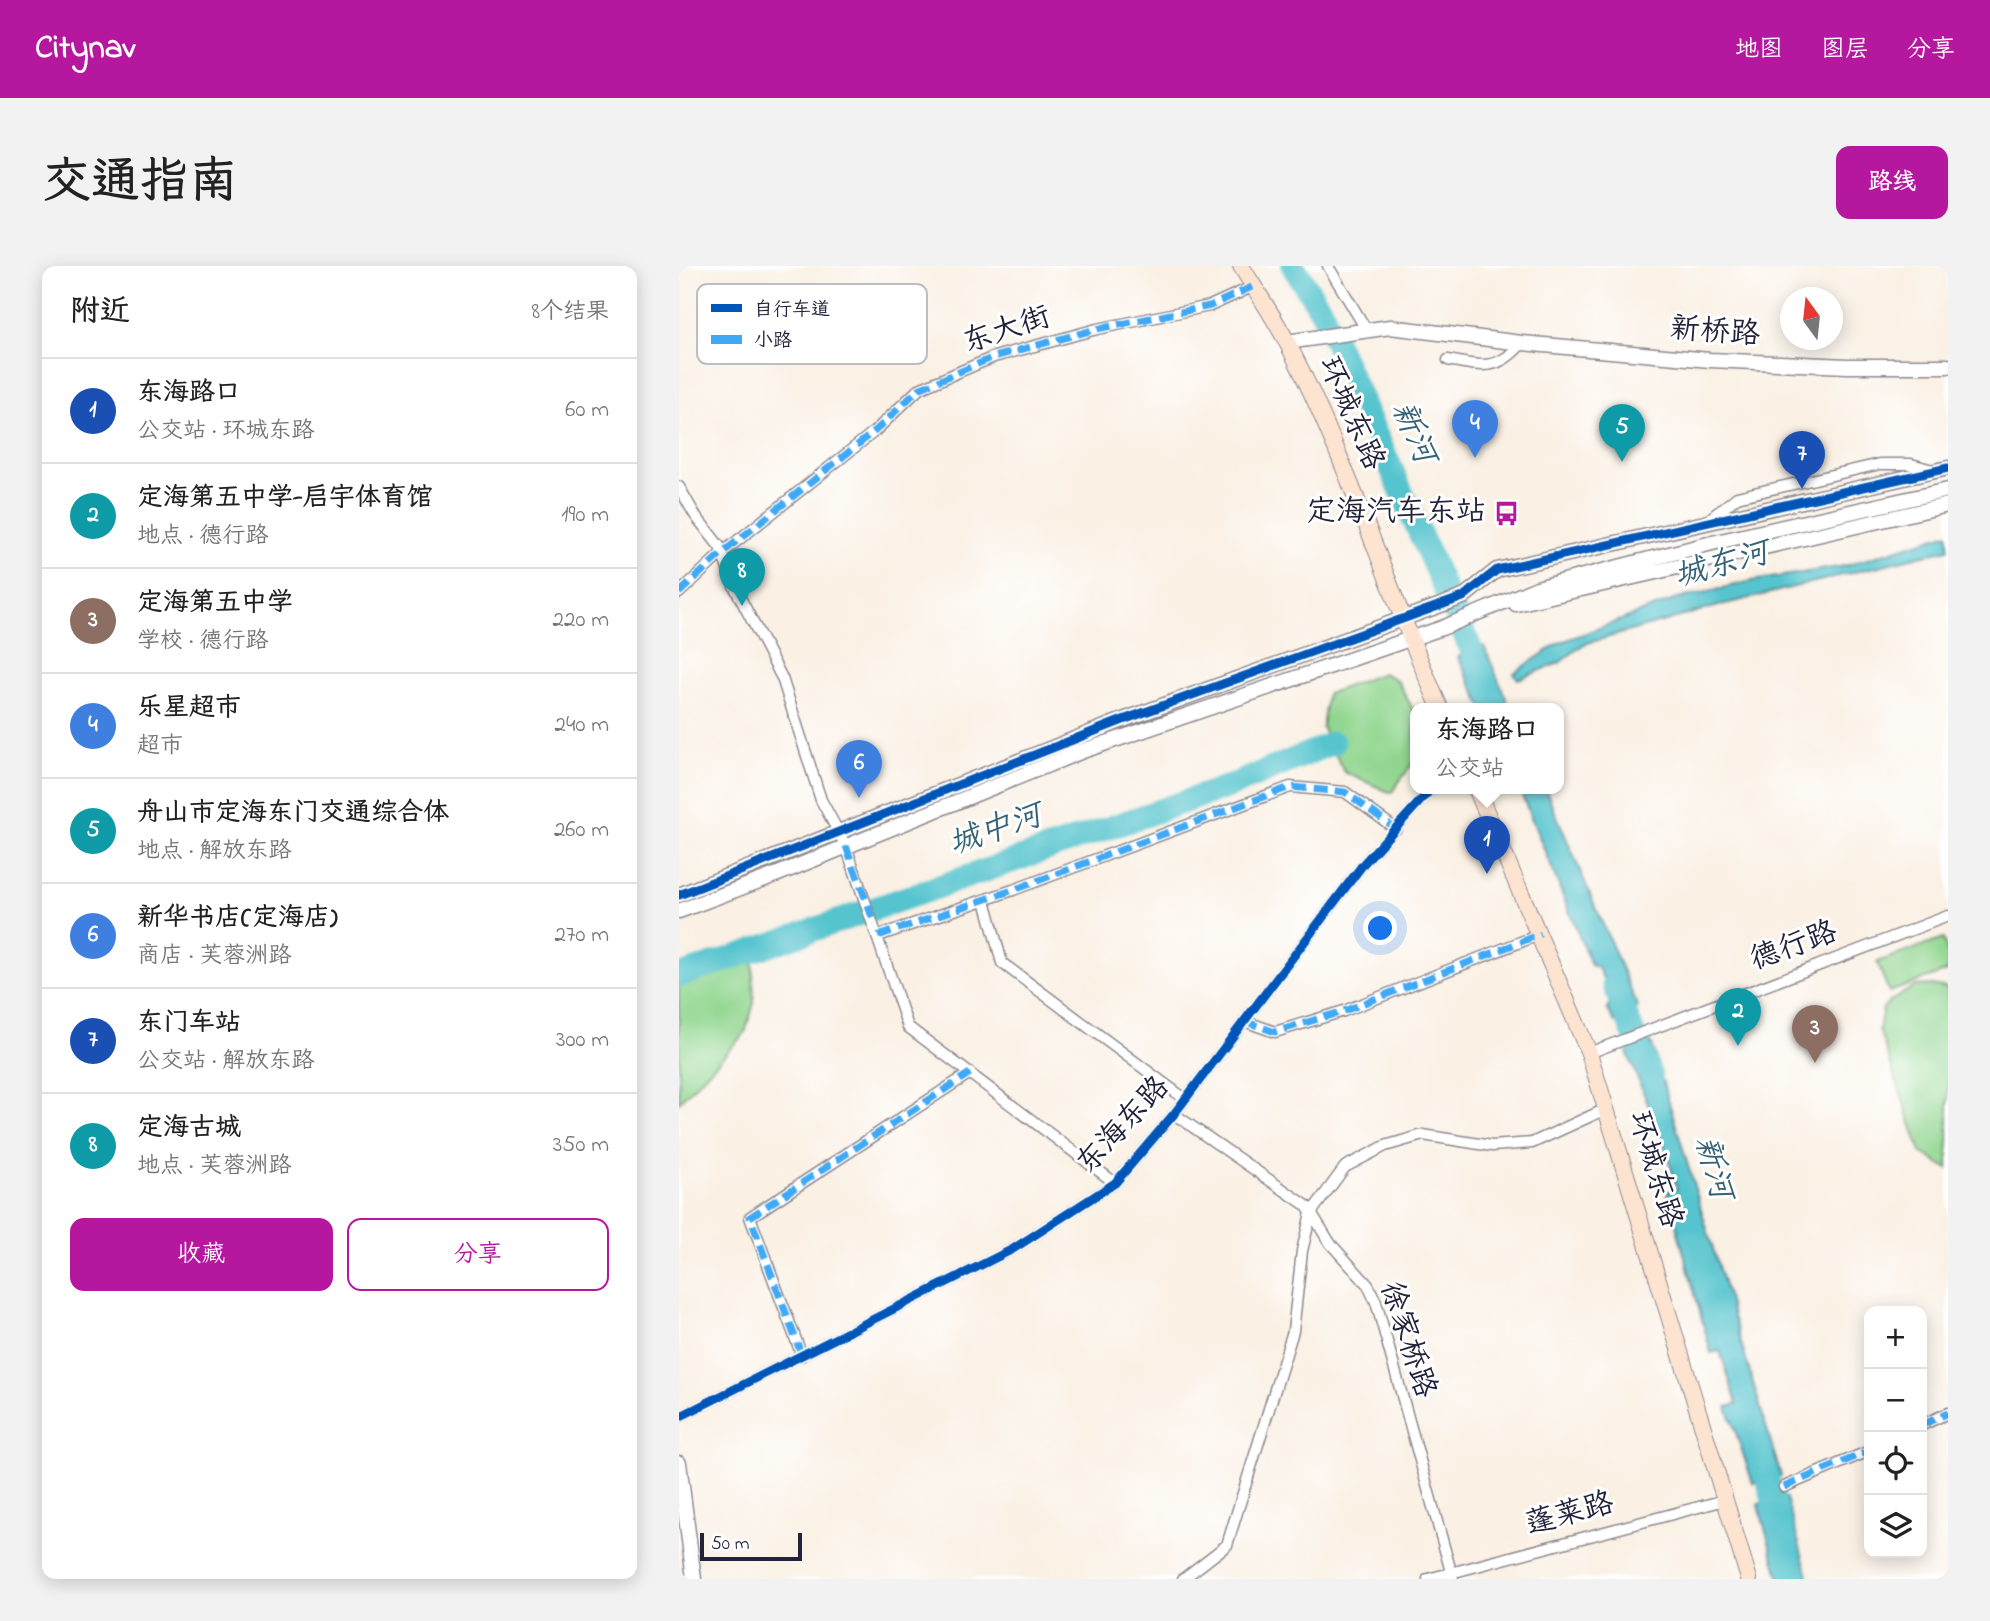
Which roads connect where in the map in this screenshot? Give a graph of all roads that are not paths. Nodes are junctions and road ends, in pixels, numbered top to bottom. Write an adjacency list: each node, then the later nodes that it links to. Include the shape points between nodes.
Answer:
1 (1241, 266): 3 (main road, 环城东路)
2 (1328, 266): 4 (street)
3 (1254, 286): 5 (main road, 环城东路); 15 (street, 东大街, via 1210,306 1097,329 994,357 919,389 875,431)
4 (1366, 329): 5 (street, 新桥路); 6 (street, 新桥路, via 1389,327)
5 (1287, 342): 18 (main road, 环城东路, via 1370,531)
6 (1522, 343): 7 (street, via 1508,360 1485,367); 8 (street, 新桥路, via 1710,360)
7 (1448, 360)
8 (1948, 366)
9 (1942, 470): 13 (street)
10 (679, 487): 15 (street)
11 (1948, 490): 14 (street)
12 (1948, 505): 17 (street)
13 (1706, 522): 14 (street); 18 (street, via 1497,570 1463,597)
14 (1712, 542): 17 (street, via 1537,588)
15 (722, 553): 16 (street, 东大街); 24 (street, via 782,678 821,800)
16 (679, 593)
17 (1479, 614): 19 (street)
18 (1402, 620): 19 (main road, 环城东路); 24 (street, via 1123,720)
19 (1410, 639): 20 (main road, 环城东路); 24 (street, via 1080,752)
20 (1438, 703)
21 (1427, 794): 23 (street, 东海东路)
22 (1479, 794): 30 (main road, 环城东路)
23 (1395, 829): 26 (street, via 1345,792 1290,787); 31 (street, 东海东路)
24 (842, 840): 25 (street); 27 (street); 29 (street)
25 (679, 895)
26 (985, 900): 29 (street); 34 (street, via 1002,963)
27 (679, 911)
28 (1948, 916): 32 (street, 德行路)
29 (876, 931): 33 (street, via 908,1027)
30 (1541, 934): 31 (street, via 1344,1011 1275,1032); 32 (main road, 环城东路)
31 (1244, 1021): 34 (street, 东海东路)
32 (1589, 1053): 35 (main road, 环城东路)
33 (971, 1073): 37 (street); 39 (street, via 750,1217)
34 (1185, 1098): 36 (street, 东海东路)
35 (1606, 1109): 38 (street, via 1532,1143 1492,1146 1423,1135 1385,1146 1345,1167); 46 (main road, 环城东路)
36 (1174, 1114): 37 (street, 东海东路); 38 (street, 徐家桥路)
37 (1115, 1182): 39 (street, 东海东路, via 1013,1249)
38 (1311, 1213): 47 (street, 徐家桥路, via 1330,1243 1368,1285 1376,1302); 49 (street, via 1293,1331 1227,1545)
39 (802, 1356): 41 (street, 东海东路)
40 (1948, 1413): 42 (street)
41 (679, 1417)
42 (1927, 1423)
43 (1864, 1453): 45 (street)
44 (679, 1463): 48 (street)
45 (1784, 1487)
46 (1725, 1500): 47 (street, 蓬莱路); 51 (main road, 环城东路)
47 (1451, 1576): 50 (street, 蓬莱路)
48 (694, 1579)
49 (1183, 1579)
50 (1428, 1579)
51 (1749, 1579)

